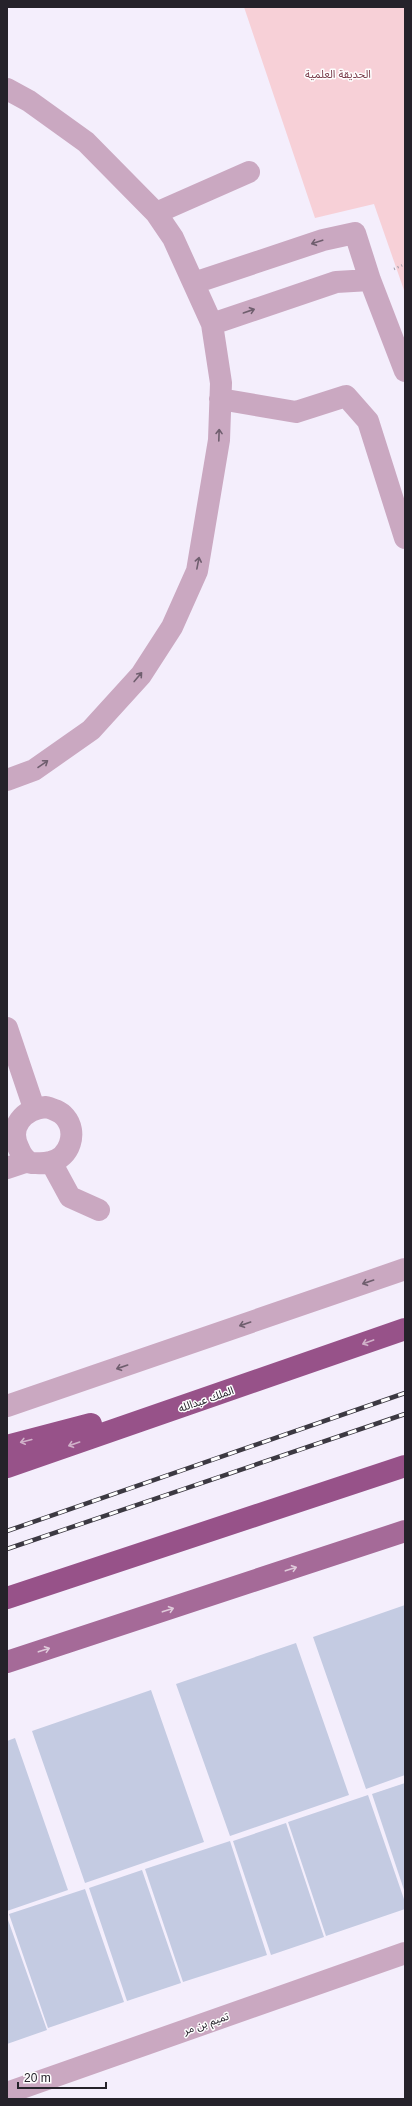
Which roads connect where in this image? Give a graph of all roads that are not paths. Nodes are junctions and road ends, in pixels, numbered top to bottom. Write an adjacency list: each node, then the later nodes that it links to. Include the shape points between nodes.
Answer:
1 (7, 89): 3 (street, via 29,101 86,142)
2 (248, 172): 3 (street)
3 (156, 213): 5 (street, via 173,238)
4 (370, 280): 5 (street, one-way to 5, via 355,233 322,240); 6 (street, one-way to 4, via 336,282); 7 (street)
5 (194, 283): 6 (street)
6 (212, 324): 8 (street, via 221,383)
7 (405, 371)
8 (220, 399): 9 (street, via 296,412 346,396 368,421); 10 (street, one-way to 8, via 34,770 92,730 141,675 172,627 197,571 216,456)
9 (405, 538)
10 (7, 780)
11 (7, 1028): 12 (street)
12 (34, 1108): 13 (street, via 25,1113); 15 (street, via 46,1107 56,1110 65,1117 70,1127 71,1138 68,1148 61,1157)
13 (11, 1134): 14 (street)
14 (28, 1161): 15 (street); 16 (street)
15 (51, 1162): 17 (street, via 70,1198)
16 (7, 1168)
17 (99, 1210)
18 (405, 1270): 21 (street, one-way to 21)
19 (405, 1329): 20 (highway, الملك عبدالله, one-way to 20)
20 (253, 1383): 22 (highway, one-way to 22); 24 (highway, الملك عبدالله, one-way to 24)
21 (7, 1406)
22 (7, 1446)
23 (405, 1466): 27 (highway)
24 (7, 1467)
25 (405, 1480): 27 (highway)
26 (405, 1531): 28 (main road, one-way to 26)
27 (7, 1598)
28 (7, 1662)
29 (405, 1953): 30 (street, تميم بن مر)
30 (31, 2092): 31 (street, تميم بن مر)
31 (7, 2093)

